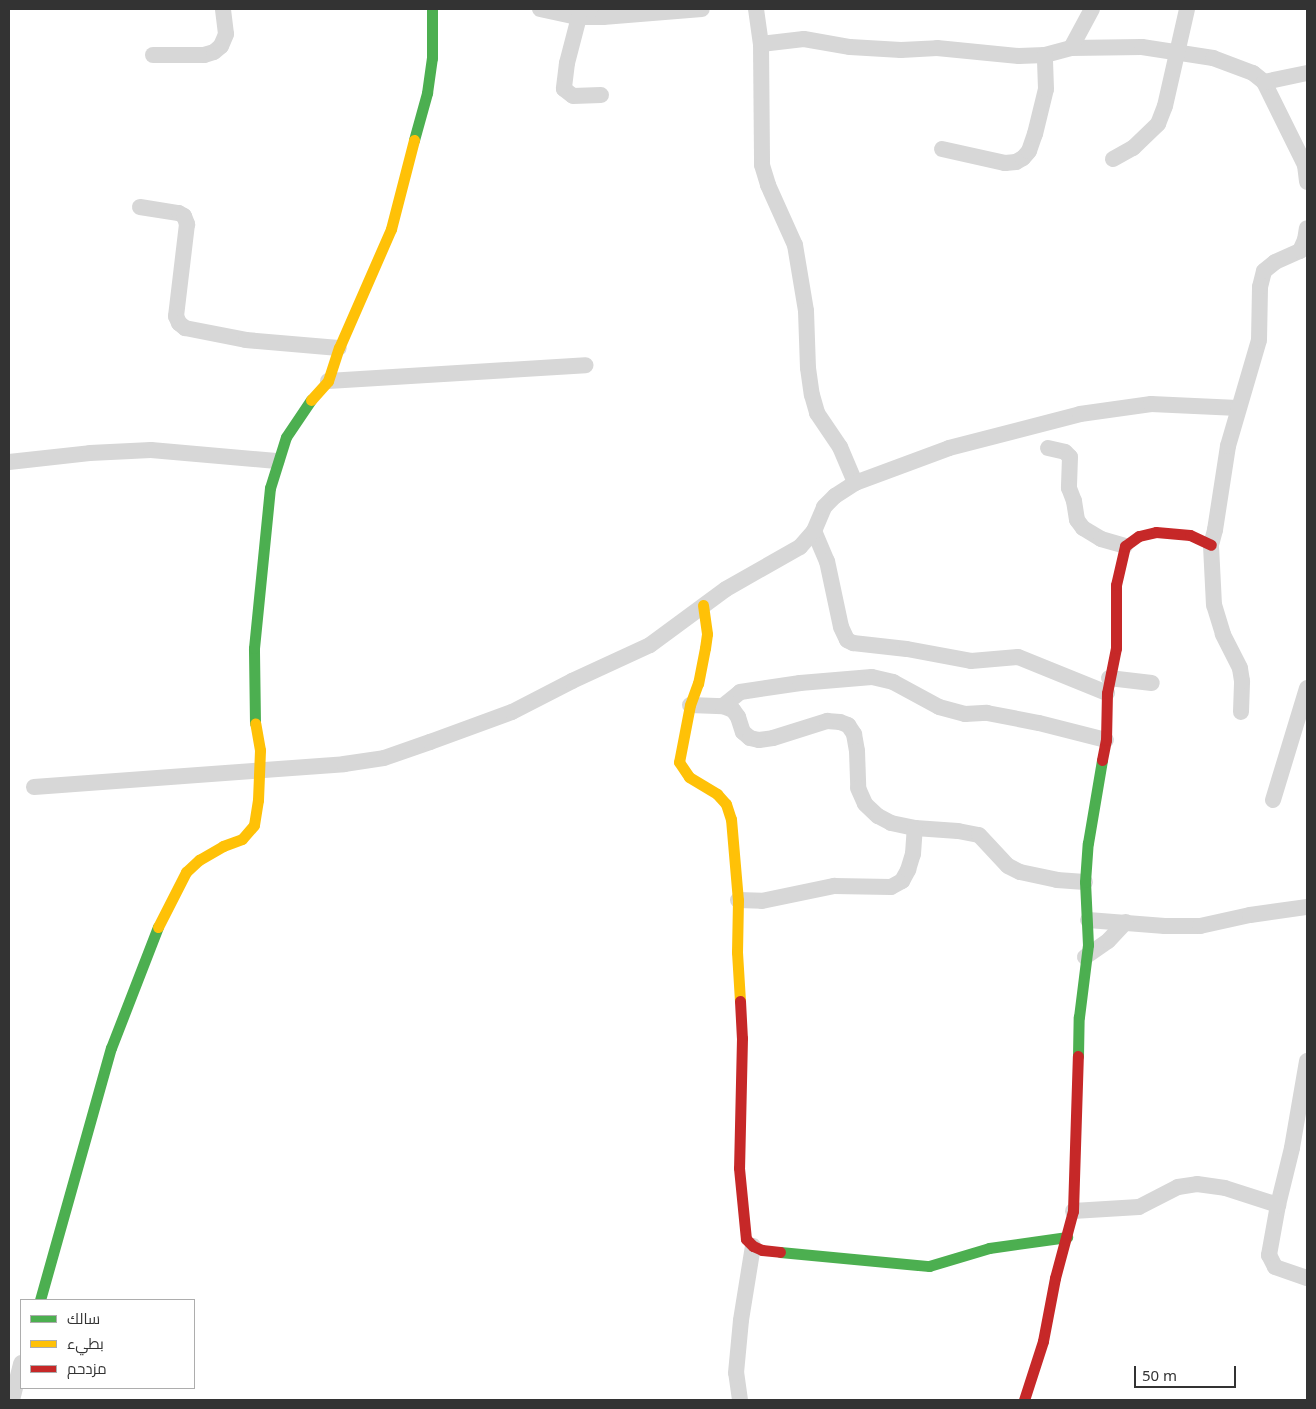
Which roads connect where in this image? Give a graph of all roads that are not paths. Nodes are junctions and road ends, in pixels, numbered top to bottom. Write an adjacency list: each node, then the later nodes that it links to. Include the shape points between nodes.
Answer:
1 (223, 9): 12 (street, via 226,34 214,52 204,55)
2 (432, 9): 22 (street, via 432,58 427,93 405,181 391,229)
3 (540, 9): 8 (street)
4 (702, 9): 8 (street)
5 (756, 9): 9 (street)
6 (1092, 9): 10 (street)
7 (1187, 9): 11 (street)
8 (579, 17): 16 (street, via 564,89 573,96)
9 (761, 44): 13 (street, via 804,39 850,47 937,48); 29 (street, via 762,165 795,245 806,311 812,395 817,412 840,446)
10 (1071, 48): 11 (street, via 1142,47); 13 (street)
11 (1177, 53): 15 (street, via 1235,65); 18 (street, via 1158,124 1133,148)
12 (153, 55)
13 (1045, 55): 17 (street, via 1046,89 1035,134 1023,158 1005,163)
14 (1307, 73): 15 (street)
15 (1264, 82): 19 (street, via 1304,165)
16 (601, 95)
17 (942, 149)
18 (1113, 158)
19 (1307, 182)
20 (140, 207): 22 (street, via 180,212 187,224 176,316 185,328 246,340)
21 (1307, 228): 25 (street, via 1306,240 1300,251 1275,262 1264,271 1260,286 1259,340 1254,365)
22 (339, 348): 24 (street)
23 (586, 365): 24 (street)
24 (328, 381): 27 (street, via 286,438)
25 (1238, 408): 29 (street, via 1151,404 1080,414 949,448); 31 (street)
26 (1048, 448): 32 (street, via 1065,452 1070,457 1069,488 1077,520 1083,528 1101,539)
27 (276, 461): 28 (street, via 151,450); 41 (street, via 268,497 254,648 255,722 260,750)
28 (9, 462)
29 (855, 483): 30 (street, via 824,507)
30 (814, 531): 33 (street, via 800,547); 35 (street, via 827,561 841,627 847,640 971,661 1018,657)
31 (1211, 545): 32 (street, via 1190,535 1156,532 1139,536); 39 (street, via 1214,605 1223,634 1240,668)
32 (1125, 546): 35 (street, via 1116,585 1116,648)
33 (702, 605): 37 (street, via 707,634 698,683); 41 (street, via 650,645 512,712 374,759)
34 (1152, 683): 35 (street)
35 (1108, 685): 40 (street)
36 (1307, 688): 43 (street)
37 (690, 705): 38 (street); 46 (street, via 679,762 690,777 717,794 726,804 731,819)
38 (724, 706): 40 (street, via 740,692 872,677 893,682 939,707 966,714 988,713); 44 (street, via 733,710 743,732 759,740 827,721 848,725 854,734 858,788 865,804 891,823)
39 (1241, 712)
40 (1106, 740): 45 (street, via 1091,818)
41 (258, 770): 42 (street); 57 (street, via 258,800 250,832 199,860 186,872 170,899 148,952 111,1048)
42 (34, 787)
43 (1273, 800)
44 (915, 828): 45 (street, via 979,836 1008,866 1020,872); 46 (street, via 908,870 902,881 892,887 834,886 762,901)
45 (1085, 882): 48 (street)
46 (738, 900): 55 (street, via 737,952 742,1038 739,1168 746,1239)
47 (1307, 907): 49 (street, via 1200,926)
48 (1088, 920): 49 (street); 50 (street)
49 (1126, 922): 50 (street, via 1108,942)
50 (1085, 957): 53 (street, via 1078,1016)
51 (1307, 1061): 52 (street)
52 (1278, 1205): 53 (street, via 1225,1188 1197,1184 1178,1187 1139,1207); 56 (street, via 1269,1255 1271,1262)
53 (1073, 1212): 54 (street)
54 (1066, 1237): 55 (street, via 989,1248 929,1266); 61 (street, via 1043,1341)
55 (753, 1246): 60 (street, via 736,1373)
56 (1307, 1278)
57 (40, 1299)
58 (20, 1367): 59 (street)
59 (12, 1400)
60 (740, 1400)
61 (1024, 1400)

